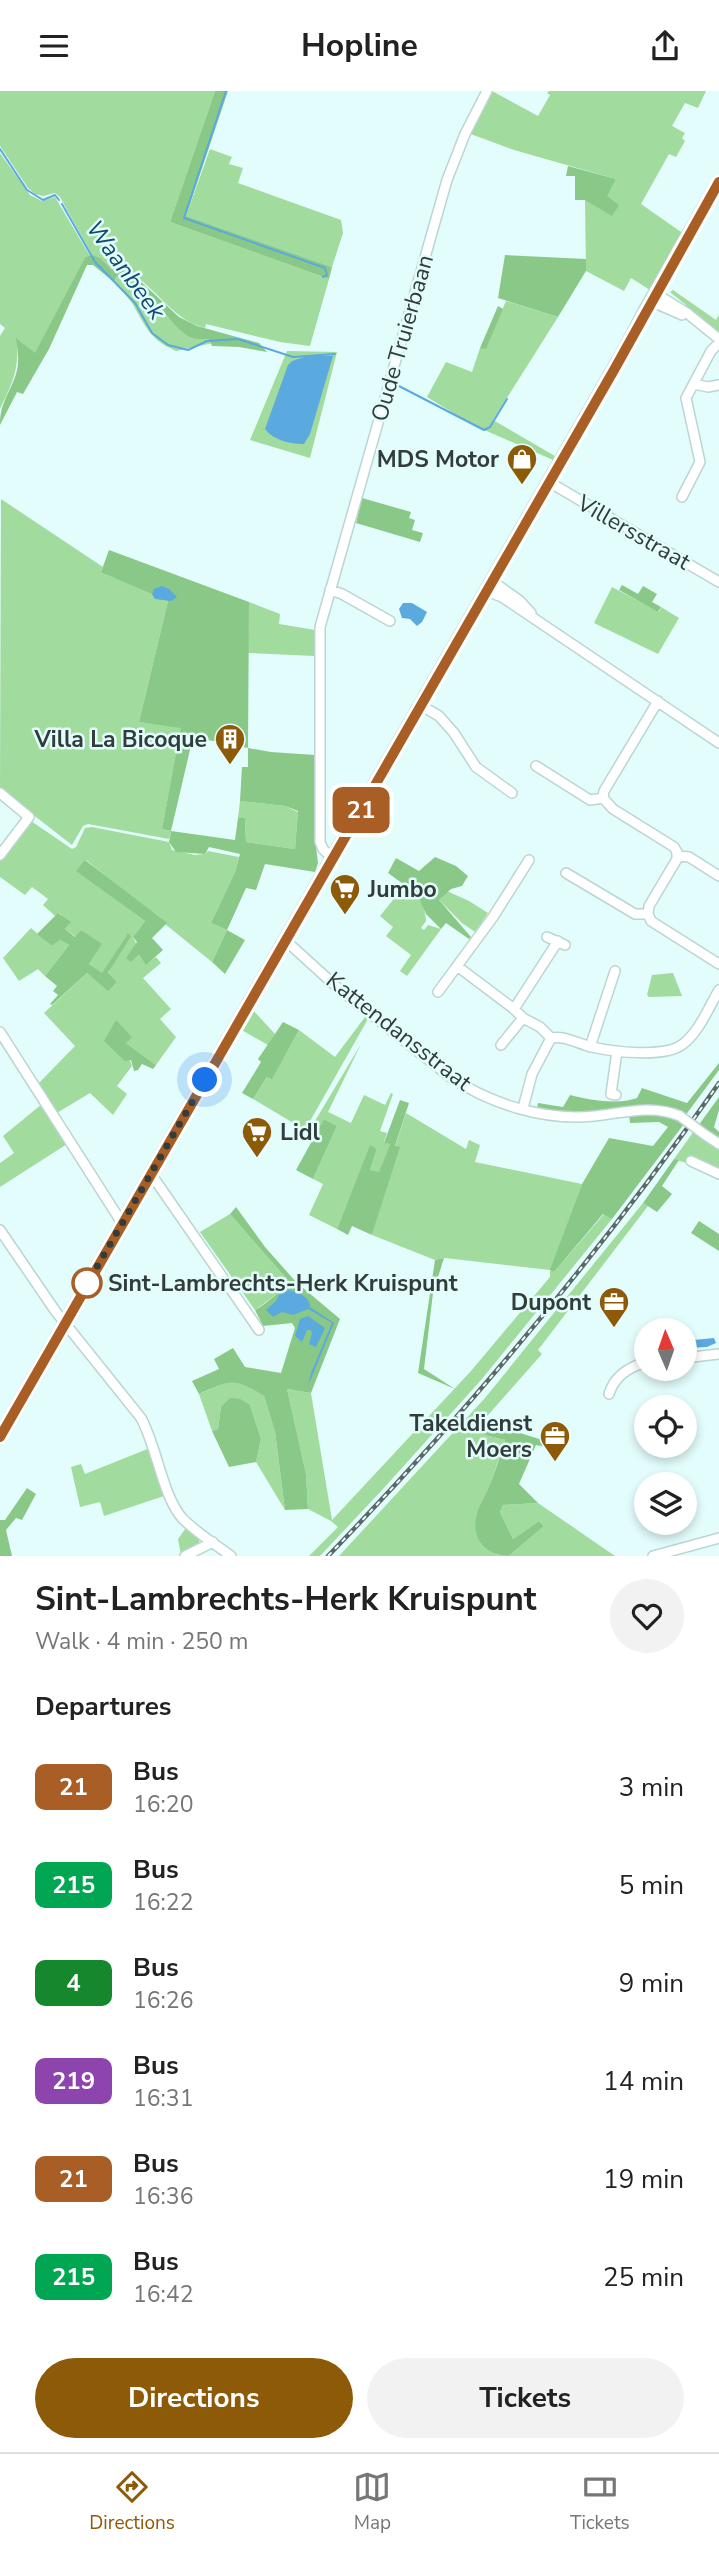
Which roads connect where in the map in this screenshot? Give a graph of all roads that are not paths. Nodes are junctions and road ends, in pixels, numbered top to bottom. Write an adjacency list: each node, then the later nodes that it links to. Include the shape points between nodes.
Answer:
1 (487, 91): 12 (street, Oude Truierbaan, via 447,180)
2 (719, 182): 4 (main road)
3 (719, 191): 4 (main road)
4 (655, 299): 5 (street, via 697,321); 8 (main road)
5 (719, 341): 6 (street)
6 (694, 384): 7 (street); 9 (street, via 686,398 700,462)
7 (719, 385)
8 (549, 482): 10 (street, Villersstraat); 11 (main road)
9 (682, 497)
10 (719, 582)
11 (489, 586): 14 (street); 15 (main road)
12 (331, 590): 13 (street); 23 (street, Oude Truierbaan, via 320,632 319,759 320,842)
13 (390, 621)
14 (658, 701): 16 (street); 20 (street)
15 (421, 705): 19 (street, via 439,716 476,767); 23 (main road)
16 (719, 743)
17 (536, 766): 20 (street, via 590,800)
18 (0, 793): 21 (street, via 29,817)
19 (513, 793)
20 (603, 798): 22 (street, via 674,847)
21 (0, 855)
22 (678, 856): 26 (street, via 689,857); 27 (street)
23 (332, 858): 29 (main road)
24 (529, 860): 31 (street)
25 (566, 873): 27 (street, via 635,914)
26 (719, 876)
27 (648, 914): 30 (street, via 664,931)
28 (547, 937): 35 (street, via 562,943)
29 (285, 940): 43 (street, Kattendansstraat, via 449,1076 484,1095); 46 (main road)
30 (719, 964)
31 (457, 966): 34 (street); 35 (street)
32 (616, 972): 40 (street)
33 (719, 990): 41 (street, via 693,1034 678,1048)
34 (438, 992)
35 (514, 1009): 36 (street)
36 (523, 1018): 38 (street); 39 (street)
37 (0, 1033): 48 (street)
38 (551, 1038): 40 (street, via 559,1036); 43 (street, via 532,1074)
39 (501, 1045)
40 (590, 1047): 41 (street)
41 (617, 1051): 42 (street, via 611,1094)
42 (616, 1095)
43 (523, 1108): 44 (street, Kattendansstraat, bridge, via 556,1117 666,1110)
44 (719, 1144)
45 (691, 1161): 47 (street)
46 (151, 1174): 48 (main road); 51 (street)
47 (719, 1174)
48 (122, 1223): 50 (main road)
49 (0, 1230): 50 (street)
50 (65, 1323): 56 (main road); 58 (street, via 141,1417 174,1507)
51 (259, 1330)
52 (719, 1354): 53 (street)
53 (697, 1357)
54 (634, 1367): 55 (street, via 612,1383)
55 (609, 1394)
56 (0, 1437)
57 (719, 1538): 61 (street)
58 (213, 1542): 59 (street); 60 (street)
59 (185, 1556)
60 (231, 1556)
61 (653, 1556)

